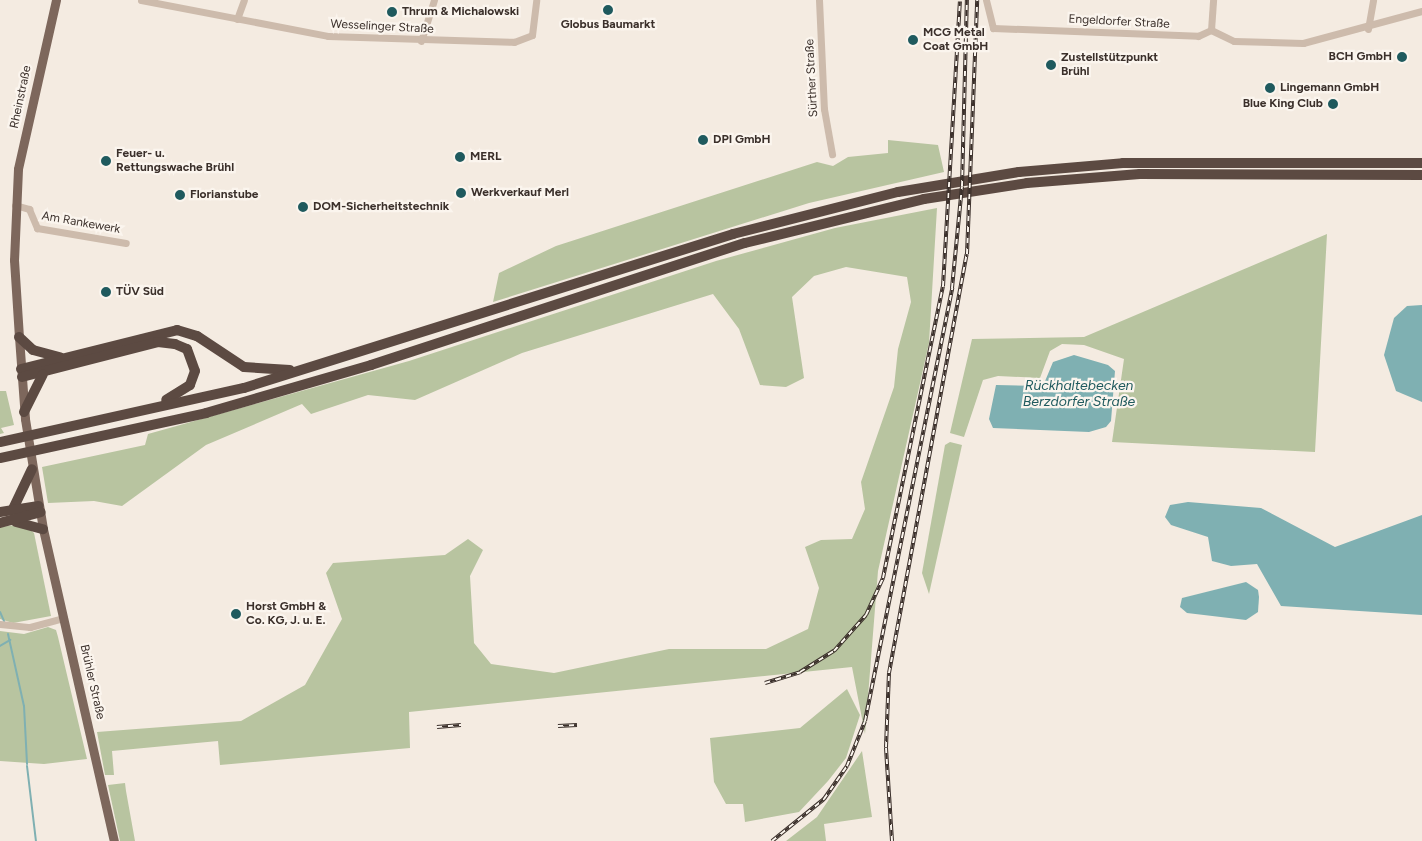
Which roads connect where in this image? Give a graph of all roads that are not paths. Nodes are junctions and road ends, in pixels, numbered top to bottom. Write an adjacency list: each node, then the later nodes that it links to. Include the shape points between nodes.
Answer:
1 (56, 0): 18 (main road, Rheinstraße, via 18,169)
2 (141, 0): 11 (street, Wesselinger Straße)
3 (244, 0): 11 (street)
4 (434, 0): 14 (street)
5 (536, 0): 14 (street, Wesselinger Straße, via 532,35 514,42)
6 (819, 0): 15 (street, Sürther Straße, via 825,119)
7 (986, 0): 13 (street, Engeldorfer Straße, via 993,28 1198,36)
8 (1213, 0): 13 (street)
9 (1373, 0): 12 (street)
10 (1422, 11): 12 (street)
11 (238, 19): 14 (street, Wesselinger Straße, via 328,36)
12 (1368, 28): 13 (street, via 1303,44 1234,41)
13 (1211, 30)
14 (421, 41)
15 (832, 154)
16 (1422, 163): 22 (highway, via 1158,161 984,177 943,184 741,232)
17 (1422, 175): 28 (highway, via 1158,173 984,189 942,196 757,239 371,365 206,413)
18 (15, 205): 19 (street, Am Rankewerk, via 29,209 37,228); 20 (main road, Rheinstraße)
19 (126, 243)
20 (19, 337): 21 (highway, via 43,354); 23 (main road, Rheinstraße)
21 (64, 358): 22 (highway, via 177,330 197,336 244,368); 23 (highway)
22 (311, 369): 26 (highway)
23 (21, 373): 24 (highway); 25 (main road, Rheinstraße)
24 (44, 374): 25 (highway); 26 (highway, via 158,342 186,349 195,371 178,396)
25 (24, 412): 29 (main road, Rheinstraße)
26 (110, 419): 27 (highway)
27 (0, 442)
28 (0, 458)
29 (32, 469): 30 (highway); 31 (main road, Rheinstraße)
30 (13, 509): 31 (highway); 32 (highway)
31 (40, 509): 33 (highway); 34 (main road, Rheinstraße)
32 (0, 512)
33 (2, 523): 34 (highway, via 28,522)
34 (43, 529): 35 (main road, Brühler Straße)
35 (64, 618): 36 (street, via 30,627); 37 (main road, Brühler Straße)
36 (0, 624)
37 (114, 841)

